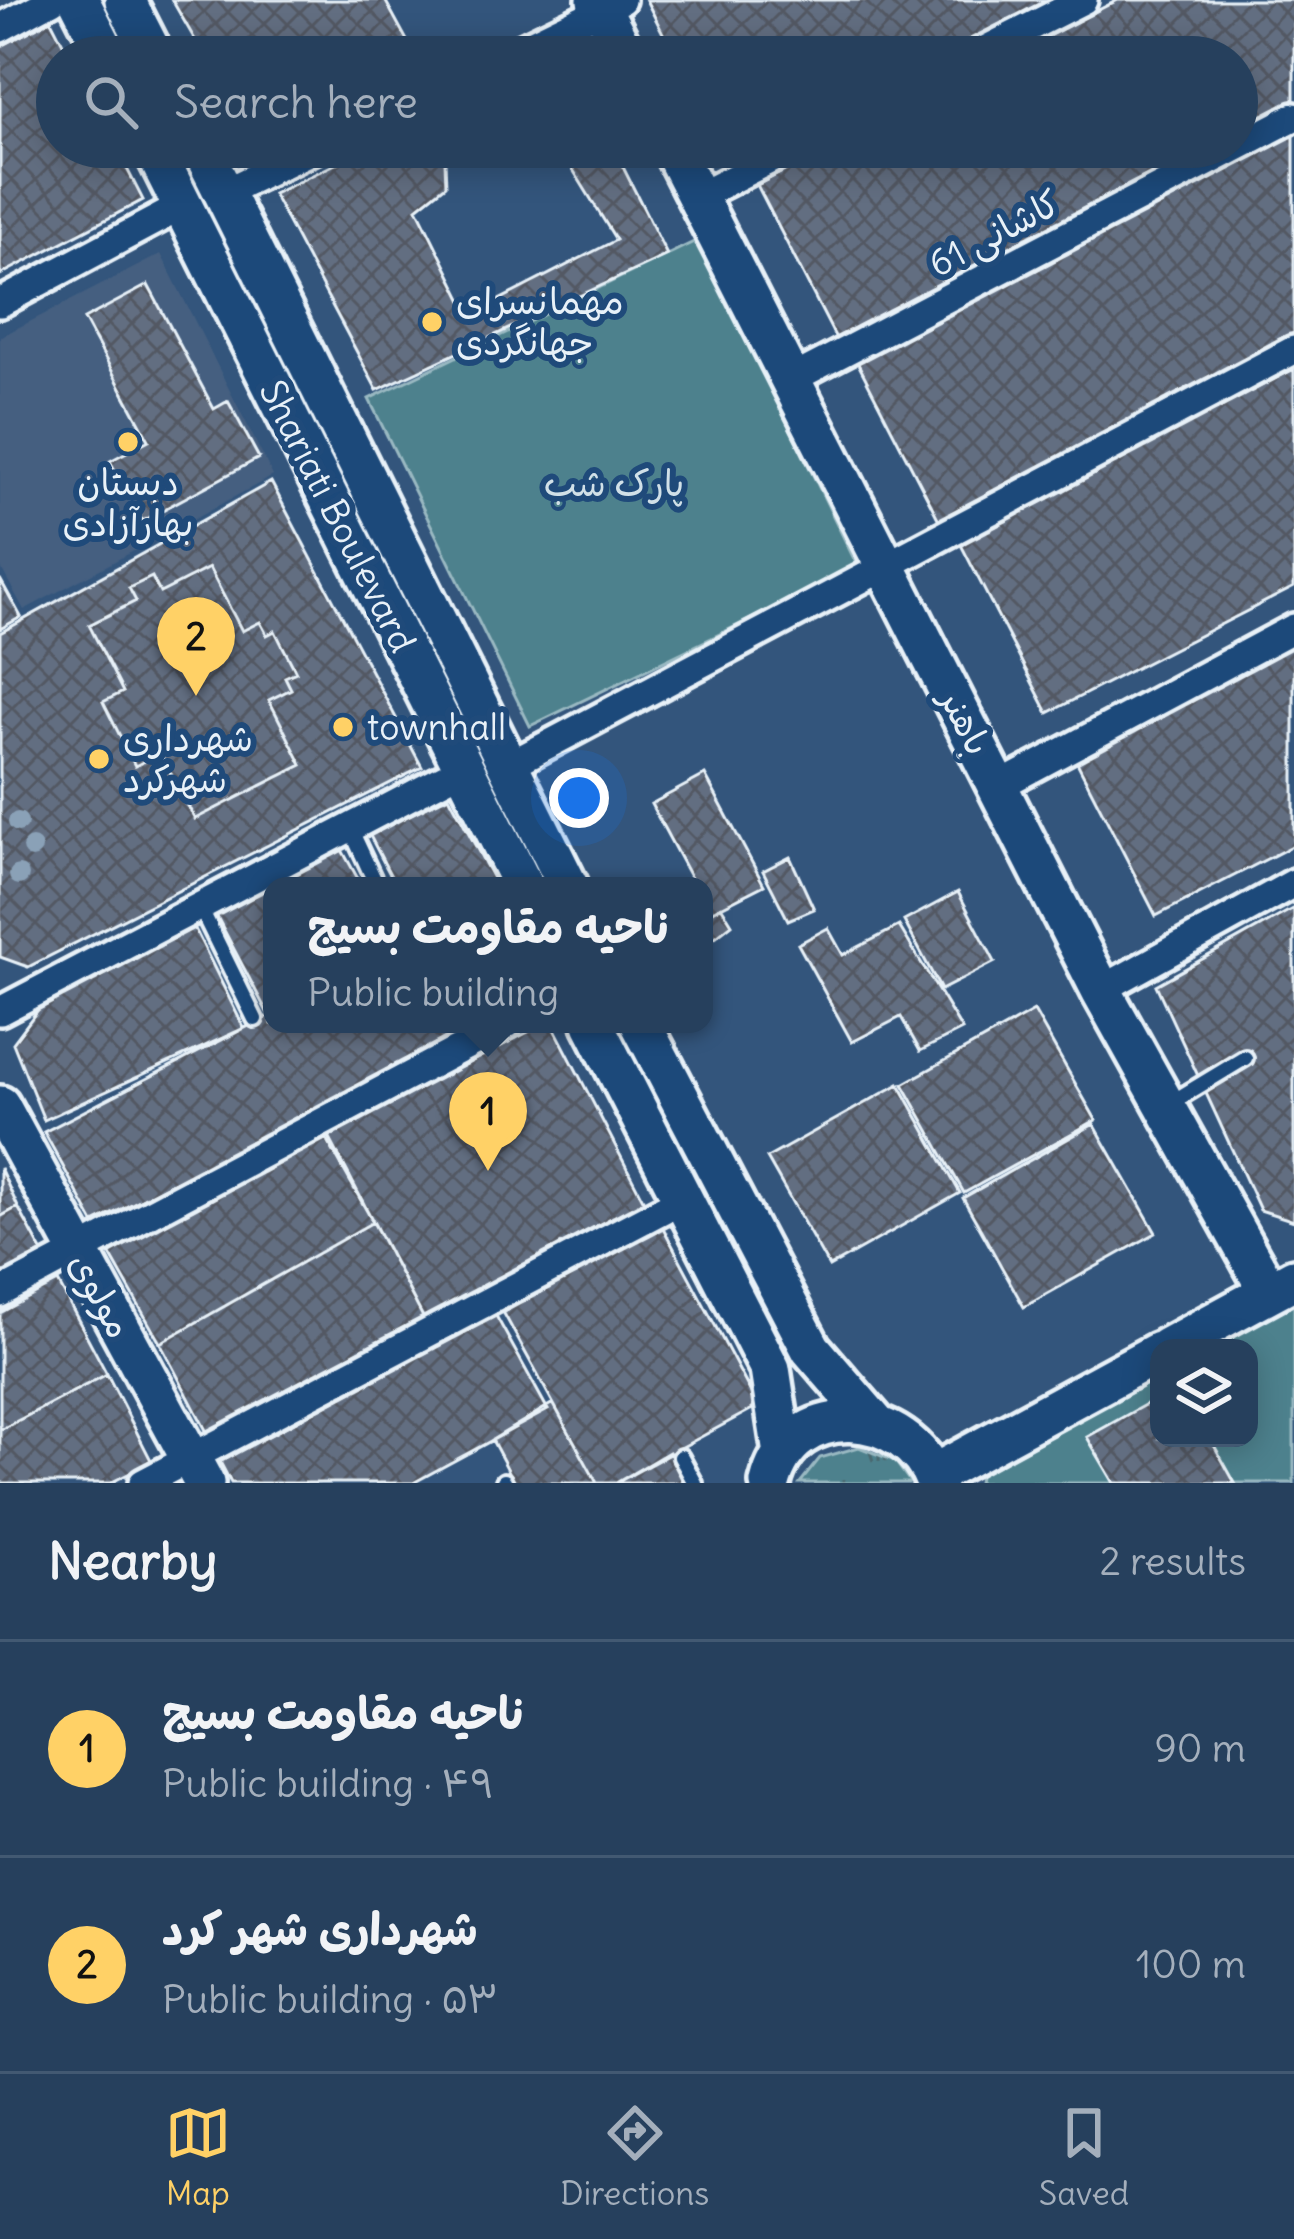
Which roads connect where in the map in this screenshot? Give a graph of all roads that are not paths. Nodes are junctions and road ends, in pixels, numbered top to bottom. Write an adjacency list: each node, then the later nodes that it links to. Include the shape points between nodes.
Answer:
1 (52, 0): 6 (street)
2 (79, 0): 7 (main road)
3 (124, 0): 8 (main road)
4 (1083, 0): 11 (street)
5 (607, 3): 9 (street); 10 (main road)
6 (0, 28)
7 (97, 36)
8 (143, 36)
9 (544, 36)
10 (619, 36)
11 (1012, 36)
12 (1294, 117): 13 (street, کاشانی 61)
13 (1258, 136)
14 (163, 168): 22 (main road, Shariati Boulevard)
15 (212, 168): 20 (main road, Shariati Boulevard)
16 (274, 168): 20 (street)
17 (682, 168): 21 (main road, باهنر)
18 (754, 168): 21 (street)
19 (1196, 168): 25 (street, کاشانی 61)
20 (224, 192): 28 (main road, Shariati Boulevard)
21 (697, 197): 25 (main road, باهنر)
22 (182, 206): 23 (street); 29 (main road, Shariati Boulevard)
23 (0, 303)
24 (1294, 350): 26 (street)
25 (792, 379): 26 (main road, باهنر)
26 (888, 567): 28 (street); 30 (main road, باهنر)
27 (1294, 628): 30 (street)
28 (506, 767): 29 (main road); 34 (main road, Shariati Boulevard)
29 (464, 768): 31 (street); 33 (main road, Shariati Boulevard)
30 (999, 785): 37 (main road, باهنر)
31 (350, 828): 32 (lane); 36 (street)
32 (373, 877)
33 (519, 877)
34 (563, 877)
35 (1294, 883): 37 (street)
36 (200, 907): 38 (street); 39 (lane)
37 (1101, 991): 45 (main road, باهنر)
38 (0, 1011)
39 (255, 1019)
40 (490, 1033): 47 (street)
41 (597, 1033): 46 (main road)
42 (645, 1033): 52 (main road, via 811,1349)
43 (1245, 1058): 45 (lane)
44 (0, 1106): 47 (main road, مولوی)
45 (1164, 1106): 48 (main road, باهنر)
46 (681, 1200): 54 (main road, via 770,1369); 55 (street)
47 (76, 1251): 49 (street); 55 (main road, مولوی)
48 (1281, 1286): 50 (main road)
49 (0, 1293)
50 (1183, 1339)
51 (1150, 1357): 56 (main road)
52 (874, 1422): 54 (main road, via 824,1424); 56 (main road, via 915,1447)
53 (681, 1457): 58 (lane)
54 (777, 1468)
55 (198, 1471): 57 (street)
56 (934, 1479)
57 (142, 1483)
58 (695, 1483)

